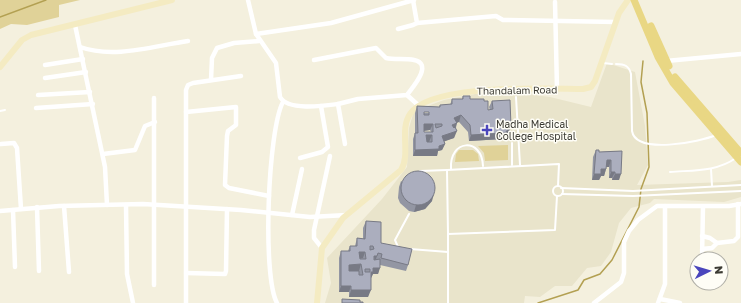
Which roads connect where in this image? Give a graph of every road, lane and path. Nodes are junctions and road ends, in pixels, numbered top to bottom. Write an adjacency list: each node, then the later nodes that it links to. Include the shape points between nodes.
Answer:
1 (172, 0): 11 (street)
2 (413, 0): 10 (street); 13 (street, via 330,22)
3 (628, 0): 9 (street, Thandalam Road)
4 (634, 0): 46 (main road, via 658,57 673,83)
5 (640, 0): 20 (main road)
6 (250, 1): 13 (street)
7 (555, 2): 8 (street)
8 (556, 22): 9 (street); 10 (street, via 503,20 496,16); 30 (street)
9 (616, 22): 21 (street, Thandalam Road)
10 (416, 23): 12 (street)
11 (75, 25): 16 (street); 25 (street, via 31,35 22,40)
12 (398, 29)
13 (256, 34): 15 (street)
14 (188, 41): 16 (street, via 117,52 97,52)
15 (259, 41): 29 (street, via 234,43 217,48 212,58); 36 (street, via 276,63 280,97)
16 (80, 47): 18 (street)
17 (741, 54): 20 (street)
18 (82, 59): 24 (street); 26 (street)
19 (314, 60): 33 (street, via 376,48 386,58 418,61 422,64 422,71)
20 (666, 60): 53 (main road, via 677,80)
21 (602, 63): 22 (lane); 30 (street, Thandalam Road, via 596,81 591,87)
22 (612, 64)
23 (616, 64): 46 (lane, via 626,65 632,74 632,131 636,140 654,144 686,144)
24 (45, 65)
25 (0, 67)
26 (86, 72): 28 (street); 31 (street)
27 (240, 76): 29 (street)
28 (45, 78)
29 (211, 80): 44 (street, via 188,85)
30 (557, 89): 39 (street, Thandalam Road, via 478,90)
31 (90, 92): 32 (street); 37 (street)
32 (38, 95)
33 (406, 95): 38 (street, via 358,99); 39 (street)
34 (516, 97): 54 (lane)
35 (154, 98): 45 (street)
36 (283, 102): 40 (street, via 289,105); 70 (street, via 276,120)
37 (93, 104): 41 (street); 50 (street)
38 (338, 104): 40 (street); 48 (street)
39 (418, 105): 89 (street, via 408,120 405,164)
40 (322, 106): 52 (street, via 328,147 322,152)
41 (36, 108)
42 (5, 110): 43 (lane)
43 (0, 111)
44 (186, 112): 70 (street, via 236,107 236,125 227,133 225,185); 79 (street)
45 (154, 122): 50 (street, via 145,126 134,150); 76 (street)
46 (717, 135): 53 (main road)
47 (1, 144): 82 (street, via 14,143 17,148)
48 (344, 144)
49 (512, 144): 55 (lane)
50 (103, 154): 75 (street)
51 (330, 156): 90 (street)
52 (300, 158)
53 (740, 158): 59 (lane)
54 (520, 165): 55 (lane); 64 (lane, via 559,164)
55 (512, 166): 56 (lane)
56 (483, 167): 58 (lane); 58 (lane, via 480,152 473,146 465,146 453,153)
57 (302, 169): 88 (street)
58 (451, 169): 60 (lane)
59 (711, 169): 61 (lane); 65 (lane)
60 (447, 170): 62 (lane, via 420,171); 91 (lane)
61 (670, 172)
62 (416, 174)
63 (741, 185): 65 (lane)
64 (558, 186): 66 (lane); 71 (lane, via 553,190)
65 (712, 186): 67 (lane)
66 (561, 188): 67 (lane); 69 (lane)
67 (633, 191): 72 (lane)
68 (741, 191): 72 (lane)
69 (562, 194): 71 (lane); 72 (lane)
70 (269, 196): 86 (street)
71 (557, 196): 91 (lane, via 555,230)
72 (633, 196)
73 (126, 204): 75 (street); 76 (street); 105 (street, via 127,274)
74 (740, 204): 80 (street); 93 (street, via 738,237 734,241)
75 (107, 205): 77 (street)
76 (155, 205): 79 (street); 103 (street)
77 (64, 206): 81 (street); 101 (street)
78 (665, 206): 80 (street); 104 (street, via 665,284); 110 (street, via 657,206 638,220 629,231 624,242 624,273 621,282)
79 (186, 207): 83 (street); 102 (street)
80 (703, 207): 92 (street)
81 (37, 208): 82 (street); 100 (street)
82 (21, 209): 84 (street)
83 (228, 209): 86 (street); 102 (street, via 225,274)
84 (13, 210): 85 (street); 99 (street)
85 (0, 211)
86 (268, 212): 88 (street); 107 (street, via 267,242 272,295)
87 (409, 214): 95 (lane, via 395,240)
88 (292, 215): 90 (street)
89 (347, 215): 90 (street); 94 (street)
90 (316, 217): 94 (street, via 314,238)
91 (448, 234): 98 (lane)
92 (702, 236): 93 (street); 96 (street)
93 (717, 243): 96 (street, via 712,248)
94 (322, 248): 108 (street)
95 (399, 248)
96 (702, 248)
97 (406, 249): 98 (lane)
98 (448, 252): 109 (lane)
99 (15, 267)
100 (39, 271)
101 (69, 272)
102 (186, 273): 106 (street)
103 (154, 286)
104 (659, 301): 111 (street)
105 (133, 303)
106 (186, 303)
107 (277, 303)
108 (317, 303)
109 (448, 303)
110 (594, 303)
111 (680, 303)

